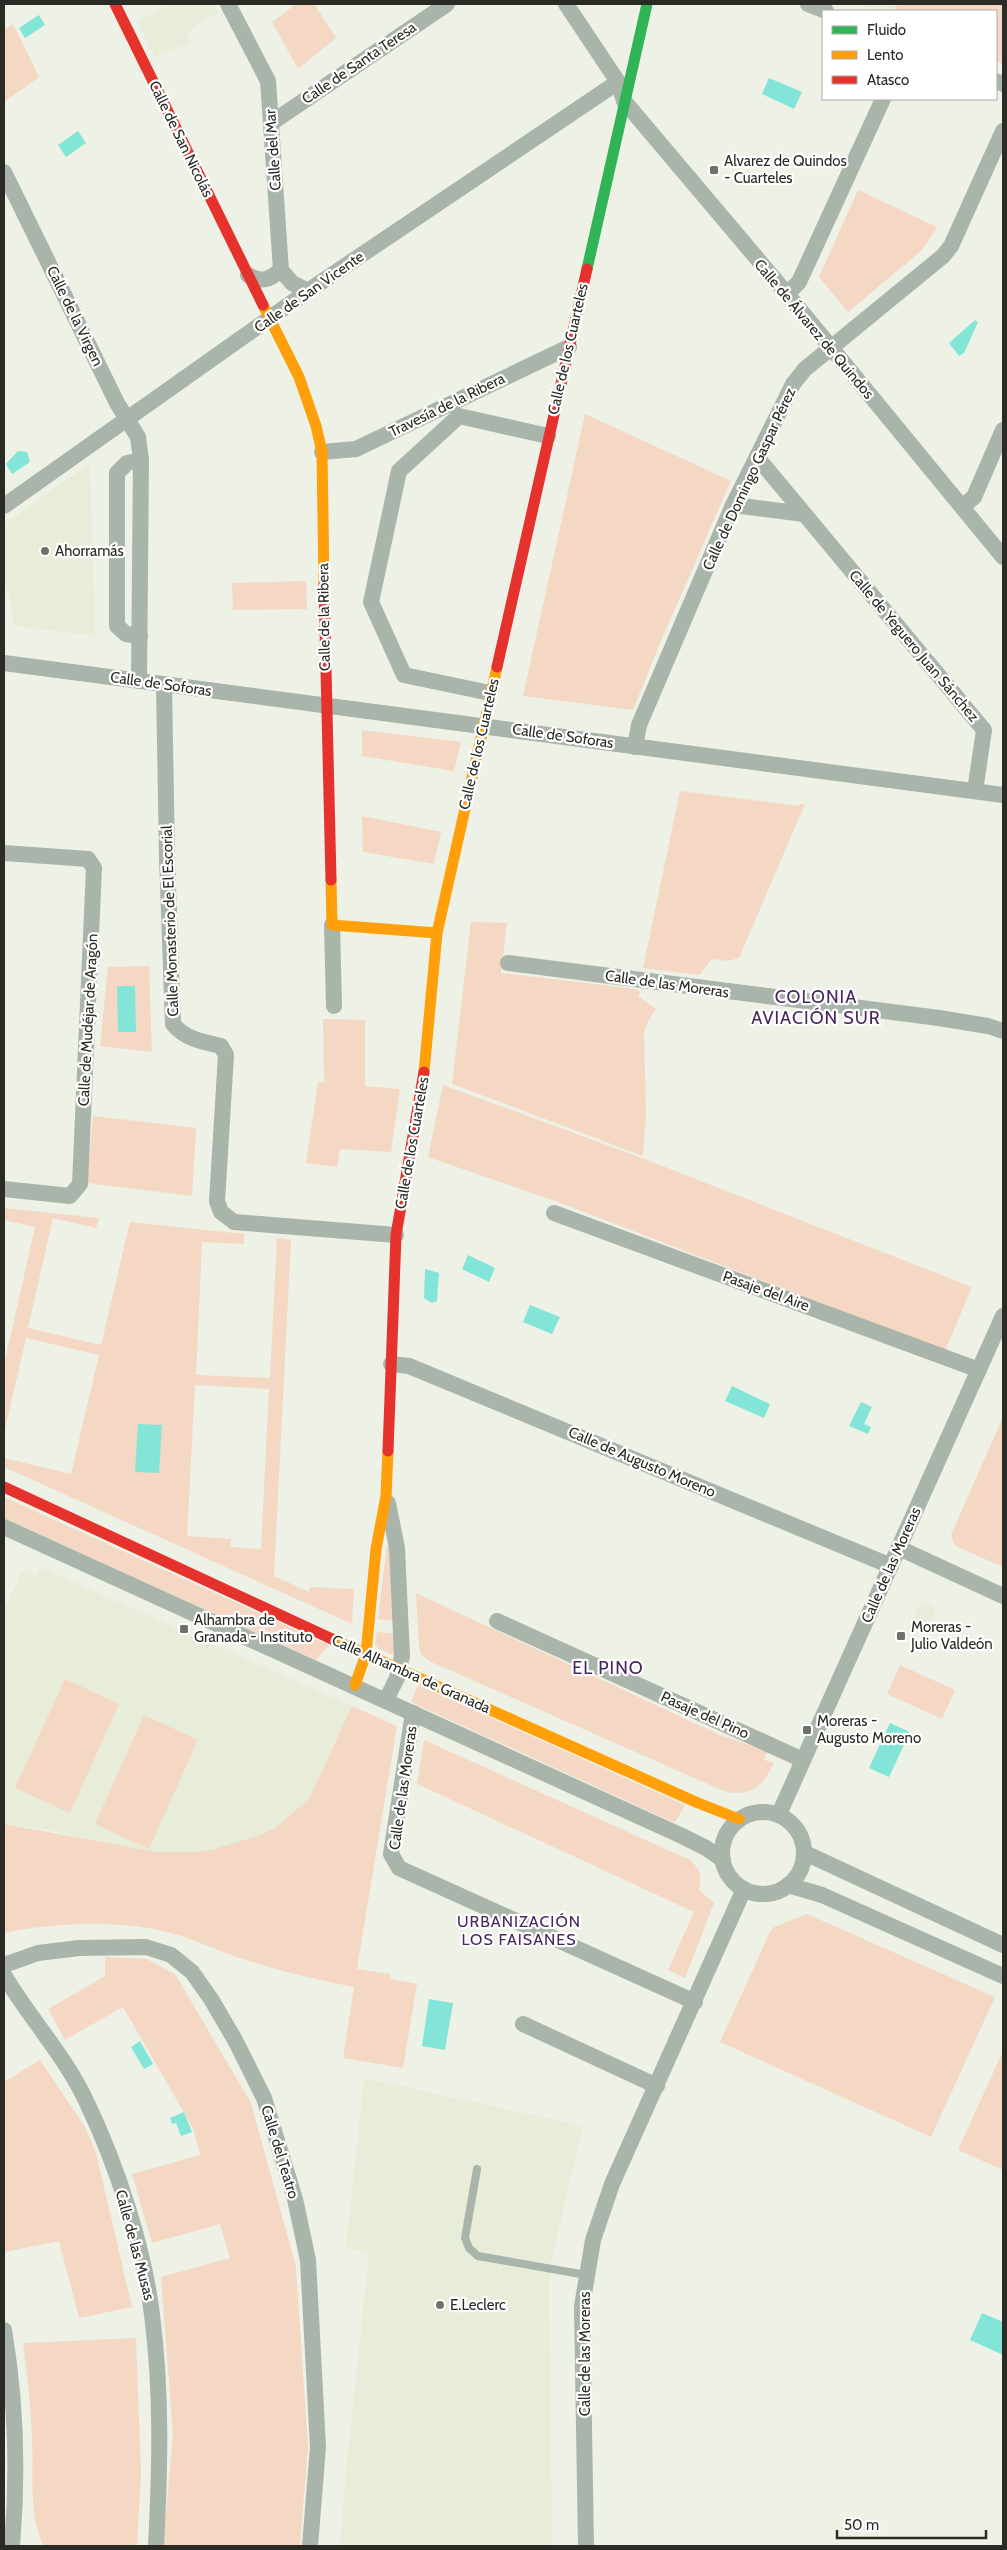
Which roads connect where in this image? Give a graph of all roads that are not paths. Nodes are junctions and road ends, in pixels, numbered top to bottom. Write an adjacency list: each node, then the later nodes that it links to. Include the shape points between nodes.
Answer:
1 (115, 4): 15 (street, Calle de San Nicolás)
2 (228, 4): 11 (street, Calle del Mar, via 268,81)
3 (447, 4): 11 (street, Calle de Santa Teresa)
4 (566, 4): 8 (street)
5 (647, 4): 10 (street, Calle de los Cuarteles)
6 (808, 4): 7 (street)
7 (823, 10)
8 (618, 82): 10 (street); 16 (street, Calle de San Vicente)
9 (883, 100): 17 (street, via 799,282)
10 (624, 101): 17 (street, Calle de Álvarez de Quindos); 19 (street, Calle de los Cuarteles)
11 (271, 123): 14 (street, Calle del Mar)
12 (1003, 131): 20 (street, Calle de Domingo Gaspar Pérez, via 951,246)
13 (4, 172): 21 (street, Calle de la Virgen)
14 (281, 270): 15 (street, via 270,279 258,280); 16 (street, via 292,283)
15 (248, 275): 18 (street, Calle de San Nicolás)
16 (308, 291): 18 (street, Calle de San Vicente)
17 (786, 294): 20 (street, Calle de Álvarez de Quindos)
18 (270, 319): 21 (street, Calle de San Vicente); 24 (street, Calle de la Ribera, via 302,382 318,426)
19 (568, 347): 23 (street, Calle de los Cuarteles); 24 (street, Travesía de la Ribera, via 356,450)
20 (831, 349): 25 (street, Calle de Domingo Gaspar Pérez, via 805,369 793,384); 29 (street, Calle de Álvarez de Quindos)
21 (127, 420): 26 (street, Calle de la Virgen, via 138,437); 28 (street, Calle de San Vicente)
22 (1003, 430): 29 (street, via 974,496)
23 (548, 436): 36 (street, Calle de los Cuarteles); 36 (street, Travesía de la Ribera, via 459,416 399,470 371,602 404,675)
24 (322, 452): 37 (street, Calle de la Ribera)
25 (757, 457): 27 (street, Calle de Domingo Gaspar Pérez); 30 (street, Calle de Yeguero Juan Sánchez)
26 (141, 460): 32 (street, Calle de la Virgen); 32 (street, via 127,463 117,473 117,626 126,634)
27 (733, 505): 30 (street); 39 (street, Calle de Domingo Gaspar Pérez, via 639,724)
28 (4, 506)
29 (962, 507): 31 (street, Calle de Álvarez de Quindos)
30 (804, 514): 40 (street, Calle de Yeguero Juan Sánchez, via 984,730)
31 (1003, 557)
32 (140, 636): 34 (street, Calle de la Virgen)
33 (4, 663): 34 (street, Calle de Soforas)
34 (139, 681): 35 (street, Calle de Soforas)
35 (164, 685): 37 (street, Calle de Soforas); 50 (street, Calle Monasterio de El Escorial, via 173,1024 181,1034 221,1046 226,1055 217,1201 220,1212 234,1222)
36 (490, 693): 38 (street, Calle de los Cuarteles)
37 (325, 707): 38 (street, Calle de Soforas); 43 (street, Calle de la Ribera)
38 (483, 725): 39 (street, Calle de Soforas); 44 (street, Calle de los Cuarteles)
39 (636, 747): 40 (street, Calle de Soforas)
40 (975, 791): 41 (street, Calle de Soforas)
41 (1003, 795)
42 (4, 853): 48 (street, Calle de Mudéjar de Aragón, via 88,858 94,868 80,1184 70,1196)
43 (332, 925): 44 (street); 46 (street, Calle de la Ribera)
44 (438, 933): 50 (street, Calle de los Cuarteles, via 425,1069)
45 (508, 963): 47 (street, Calle de las Moreras, via 939,1018)
46 (334, 1006)
47 (1003, 1031)
48 (4, 1189)
49 (554, 1212): 53 (street, Pasaje del Aire)
50 (396, 1235): 52 (street, Calle de los Cuarteles)
51 (1003, 1319): 53 (street, Calle de las Moreras)
52 (391, 1364): 55 (street, Calle de los Cuarteles); 58 (street, Calle de Augusto Moreno, via 409,1366)
53 (979, 1370): 57 (street, Calle de las Moreras)
54 (4, 1487): 61 (street, Calle Alhambra de Granada)
55 (386, 1496): 61 (street, Calle de los Cuarteles, via 376,1549); 62 (street, Calle de los Cuarteles, via 397,1548 402,1628)
56 (4, 1527): 63 (street)
57 (899, 1548): 58 (street, Calle de las Moreras); 59 (street)
58 (891, 1566): 66 (street, Calle de las Moreras)
59 (1003, 1596)
60 (497, 1622): 66 (street, Pasaje del Pino)
61 (366, 1654): 62 (street, Calle Alhambra de Granada); 63 (street, Calle de los Cuarteles)
62 (400, 1668): 64 (street, Calle de los Cuarteles); 68 (street, Calle Alhambra de Granada)
63 (355, 1685): 64 (street)
64 (386, 1700): 65 (street)
65 (413, 1712): 70 (street, via 682,1836); 77 (street, Calle de las Moreras, via 391,1854 399,1868)
66 (804, 1760): 67 (street, Calle de las Moreras)
67 (779, 1814): 68 (street, via 766,1811); 69 (street, via 798,1830)
68 (739, 1819): 70 (street, via 725,1837)
69 (805, 1853): 71 (street, via 800,1871); 73 (street)
70 (723, 1860): 72 (street, via 730,1877)
71 (788, 1885): 72 (street, via 767,1894); 76 (street, via 822,1895)
72 (744, 1889): 77 (street, Calle de las Moreras)
73 (1003, 1945)
74 (4, 1965): 85 (street, Calle del Teatro, via 38,1953 79,1948 146,1947 162,1952 192,1972 235,2040 264,2098 295,2199 308,2260 318,2447)
75 (4, 1975): 84 (street, Calle de las Musas, via 88,2104 111,2160 142,2264 152,2314 159,2412)
76 (1003, 1976)
77 (695, 2002): 79 (street, Calle de las Moreras)
78 (523, 2024): 79 (street)
79 (657, 2086): 81 (street, Calle de las Moreras, via 612,2184 593,2240)
80 (477, 2169): 81 (lane, via 465,2238 469,2248 478,2256)
81 (586, 2275): 86 (street, Calle de las Moreras, via 582,2306)
82 (4, 2330): 83 (street, via 10,2363 15,2494)
83 (11, 2541)
84 (156, 2546)
85 (310, 2546)
86 (586, 2546)

